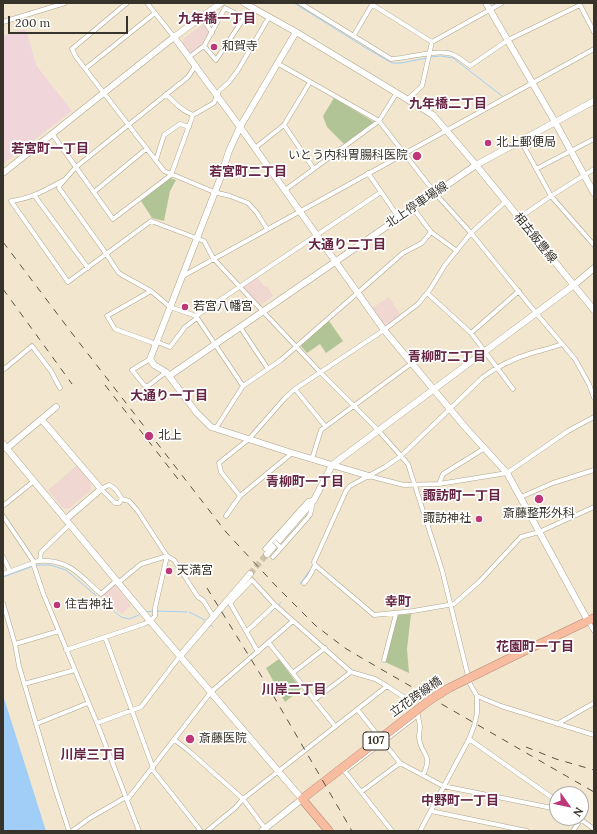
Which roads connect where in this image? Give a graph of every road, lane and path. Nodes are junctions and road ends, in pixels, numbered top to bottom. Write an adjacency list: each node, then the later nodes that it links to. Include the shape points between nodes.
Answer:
1 (65, 3): 17 (street)
2 (127, 3): 31 (street, via 72,49)
3 (147, 3): 14 (street)
4 (221, 3): 15 (street)
5 (244, 3): 13 (street, 相去飯豊線)
6 (258, 3): 13 (street)
7 (300, 3): 21 (street)
8 (486, 3): 12 (street)
9 (502, 3): 12 (street)
10 (373, 4): 21 (street); 24 (street)
11 (579, 4): 19 (street); 23 (street)
12 (490, 10): 23 (street); 24 (street)
13 (260, 12): 16 (street, 相去飯豊線)
14 (155, 13): 22 (street); 31 (street)
15 (202, 17): 20 (street); 22 (street)
16 (269, 17): 18 (street, 相去飯豊線); 37 (street, via 238,70 219,91)
17 (3, 22)
18 (296, 32): 29 (street); 36 (street, 相去飯豊線)
19 (594, 32)
20 (212, 33): 25 (street); 25 (street, via 226,8 244,18 216,60)
21 (354, 35): 27 (street, via 391,59)
22 (174, 38): 28 (street); 34 (street)
23 (508, 40): 27 (street, via 470,66 447,52); 33 (street)
24 (432, 42): 27 (street)
25 (204, 46): 28 (street)
26 (594, 49): 33 (street)
27 (429, 53): 38 (street, via 422,86)
28 (189, 57): 30 (street)
29 (277, 63): 32 (street); 46 (street)
30 (196, 66): 35 (street, via 188,77); 37 (street)
31 (86, 68): 34 (street)
32 (310, 82): 41 (street); 44 (street)
33 (531, 83): 42 (street); 47 (street)
34 (104, 94): 43 (street); 48 (street)
35 (166, 94): 40 (street, via 176,106); 43 (street)
36 (396, 94): 38 (street, 相去飯豊線); 41 (street)
37 (218, 96): 40 (street, via 214,103); 46 (street)
38 (407, 100): 47 (street, 相去飯豊線, via 433,116)
39 (594, 101): 42 (street, 北上停車場線)
40 (193, 114): 45 (street)
41 (379, 121): 54 (street); 58 (street)
42 (555, 122): 50 (street, 北上停車場線); 53 (street)
43 (128, 124): 52 (street); 57 (street)
44 (284, 125): 51 (street); 58 (street)
45 (189, 126): 55 (street, via 180,124 164,135); 63 (street)
46 (240, 127): 51 (street); 68 (street)
47 (445, 130): 54 (street); 56 (street, 相去飯豊線)
48 (53, 135): 57 (street); 61 (street)
49 (594, 139): 53 (street)
50 (521, 141): 56 (street, 北上停車場線); 59 (street)
51 (255, 148): 66 (street)
52 (146, 149): 55 (street); 67 (street)
53 (571, 152): 59 (street); 64 (street)
54 (403, 154): 62 (street); 70 (street)
55 (156, 160): 63 (street, via 164,172)
56 (476, 165): 70 (street, 北上停車場線); 74 (street, 相去飯豊線)
57 (76, 167): 65 (street); 67 (street)
58 (314, 169): 66 (street)
59 (536, 169): 73 (street)
60 (594, 169): 64 (street)
61 (3, 173)
62 (368, 173): 69 (street); 76 (street)
63 (171, 175): 67 (street, via 113,219); 68 (street)
64 (584, 175): 71 (street); 73 (street)
65 (64, 180): 72 (street); 86 (street, via 60,188)
66 (285, 190): 76 (street)
67 (94, 192)
68 (214, 192): 79 (street, via 248,203); 83 (street)
69 (381, 192): 77 (street); 82 (street)
70 (435, 193): 75 (street, 北上停車場線); 81 (street)
71 (594, 193)
72 (34, 195): 89 (street); 89 (street, via 11,201 68,282)
73 (551, 196): 78 (street); 84 (street)
74 (505, 202): 78 (street, 相去飯豊線); 81 (street)
75 (413, 208): 77 (street, 北上停車場線); 80 (street)
76 (300, 211): 79 (street); 82 (street)
77 (399, 218): 88 (street, 北上停車場線)
78 (519, 218): 92 (street, 相去飯豊線)
79 (267, 229): 87 (street)
80 (431, 232): 85 (street); 96 (street)
81 (471, 233): 85 (street); 94 (street)
82 (318, 235): 88 (street); 93 (street)
83 (197, 238): 86 (street, via 151,221); 87 (street, via 204,241); 91 (street)
84 (594, 245)
85 (456, 251): 97 (street)
86 (107, 254): 89 (street); 95 (street, via 118,272)
87 (213, 258): 91 (street); 93 (street)
88 (335, 261): 96 (street); 100 (street, 北上停車場線)
89 (88, 268)
90 (594, 268): 92 (street)
91 (182, 276): 98 (street)
92 (574, 285): 99 (street, 相去飯豊線); 101 (street)
93 (239, 286): 100 (street); 102 (street)
94 (518, 290): 101 (street); 105 (street)
95 (151, 291): 98 (street); 106 (street, via 107,316 115,329)
96 (358, 293): 104 (street); 109 (street)
97 (427, 293): 104 (street, via 418,304); 105 (street)
98 (170, 307): 102 (street); 106 (street)
99 (594, 310)
100 (262, 312): 103 (street, 北上停車場線); 109 (street)
101 (536, 313): 108 (street); 110 (street)
102 (197, 317): 106 (street, via 185,327 170,347); 107 (street)
103 (240, 327): 107 (street, 北上停車場線); 114 (street)
104 (384, 330): 112 (street); 116 (street)
105 (471, 333): 110 (street)
106 (157, 343): 111 (street)
107 (215, 344): 117 (street, 北上停車場線); 118 (street)
108 (562, 344): 113 (street); 123 (street, via 575,358)
109 (296, 346): 114 (street); 116 (street)
110 (484, 351): 113 (street); 121 (street)
111 (150, 359): 117 (street); 117 (street, via 132,370 144,385 148,386)
112 (412, 362): 121 (street); 124 (street)
113 (496, 368): 122 (street); 126 (street)
114 (268, 369): 118 (street)
115 (3, 370): 119 (street, via 32,346)
116 (320, 372): 120 (street); 124 (street)
117 (167, 374): 130 (street, via 196,412 211,427)
118 (243, 386): 130 (street)
119 (60, 388)
120 (295, 389): 129 (street); 132 (street)
121 (434, 389): 126 (street); 131 (street)
122 (513, 389)
123 (594, 398)
124 (354, 406): 129 (street); 131 (street)
125 (56, 408): 128 (street)
126 (450, 408): 134 (street); 136 (street)
127 (594, 417): 140 (street, via 568,431)
128 (42, 420): 133 (street); 145 (street)
129 (325, 426): 137 (street, via 321,430)
130 (216, 428): 132 (street)
131 (378, 430): 136 (street); 138 (street)
132 (249, 439): 135 (street); 146 (street, via 219,463 221,472)
133 (5, 446): 142 (street)
134 (485, 448): 140 (street); 144 (street, via 443,474)
135 (292, 453): 137 (street); 146 (street)
136 (401, 456): 141 (street); 143 (street, via 408,464)
137 (312, 459): 138 (street)
138 (332, 466): 141 (street); 149 (street)
139 (594, 470): 147 (street, via 553,483)
140 (507, 473): 144 (street); 147 (street)
141 (369, 476): 143 (street, via 404,485); 162 (street, via 350,486 346,491)
142 (34, 481): 150 (street); 154 (street)
143 (414, 484): 144 (street); 169 (street, via 442,570)
144 (439, 484)
145 (100, 489): 148 (street, via 112,486); 148 (street, via 114,503 119,503); 154 (street)
146 (240, 496): 153 (street)
147 (521, 497): 155 (street)
148 (122, 499): 159 (street, via 129,501 137,510)
149 (314, 500): 156 (street, via 308,502); 157 (street, via 310,515); 158 (street)
150 (3, 506)
151 (594, 507): 155 (street)
152 (3, 516): 161 (street, via 34,562)
153 (226, 516)
154 (68, 522): 161 (street, via 41,552); 166 (street)
155 (539, 532): 169 (street, via 521,537 480,582 454,604); 173 (street)
156 (273, 540): 157 (street, bridge); 158 (street)
157 (280, 547): 158 (street)
158 (268, 553)
159 (168, 556): 166 (street, via 141,564); 172 (street, via 174,560); 174 (street, via 155,616)
160 (3, 557): 163 (street)
161 (40, 560): 166 (street, via 57,562 73,568 100,594)
162 (315, 564): 167 (street, via 310,577); 171 (street, via 374,615)
163 (10, 571): 164 (street); 176 (street, via 33,563)
164 (3, 574)
165 (250, 574): 172 (street)
166 (118, 582): 174 (street)
167 (304, 583)
168 (3, 603): 181 (street)
169 (450, 604): 171 (street); 193 (street, via 470,684)
170 (275, 605): 175 (street); 178 (street); 178 (street, via 252,580 230,603)
171 (396, 614): 186 (street)
172 (213, 616): 185 (street)
173 (591, 620): 177 (street); 210 (highway, 立花跨線橋 / 107, bridge, via 449,688 430,700)
174 (150, 621): 179 (street); 185 (street)
175 (293, 621): 180 (street); 182 (street)
176 (59, 631): 181 (street); 183 (street)
177 (594, 631)
178 (247, 632): 184 (street)
179 (105, 637): 183 (street); 199 (street)
180 (269, 643): 184 (street); 188 (street)
181 (15, 644): 190 (street)
182 (325, 648): 188 (street); 189 (street)
183 (66, 650): 187 (street)
184 (258, 652): 192 (street)
185 (180, 656): 192 (street); 199 (street, via 141,707)
186 (384, 660)
187 (75, 670): 190 (street); 195 (street)
188 (294, 672): 194 (street)
189 (351, 672): 191 (street); 194 (street)
190 (24, 684): 201 (street)
191 (387, 686): 197 (street); 198 (street)
192 (211, 692): 206 (street); 211 (street)
193 (477, 696): 202 (street); 205 (street, via 476,721)
194 (314, 700): 203 (street)
195 (88, 703): 200 (street); 201 (street)
196 (594, 703): 202 (street)
197 (411, 704)
198 (357, 709): 203 (street); 207 (street)
199 (131, 711): 200 (street); 209 (street)
200 (97, 723): 216 (street)
201 (36, 724): 223 (street, via 54,788)
202 (557, 724): 204 (street)
203 (335, 726): 211 (street)
204 (594, 735)
205 (469, 739): 213 (street); 215 (street)
206 (175, 740): 209 (street); 217 (street)
207 (382, 742): 208 (street); 210 (street); 212 (street, via 418,715 421,748 426,755 427,766)
208 (400, 763): 212 (street); 214 (street)
209 (152, 768): 216 (street); 225 (street)
210 (343, 770): 214 (street); 218 (highway, 107)
211 (278, 771): 217 (street); 218 (street)
212 (423, 775): 213 (street)
213 (443, 786): 219 (street); 220 (street)
214 (361, 792): 227 (street)
215 (549, 795)
216 (127, 798): 223 (street); 224 (street)
217 (243, 799): 221 (street); 226 (street)
218 (302, 799): 221 (street); 222 (highway)
219 (549, 807)
220 (431, 811): 228 (street); 229 (street)
221 (265, 830)
222 (325, 830)
223 (70, 831)
224 (139, 831)
225 (201, 831)
226 (207, 831)
227 (392, 831)
228 (420, 831)
229 (527, 831)

